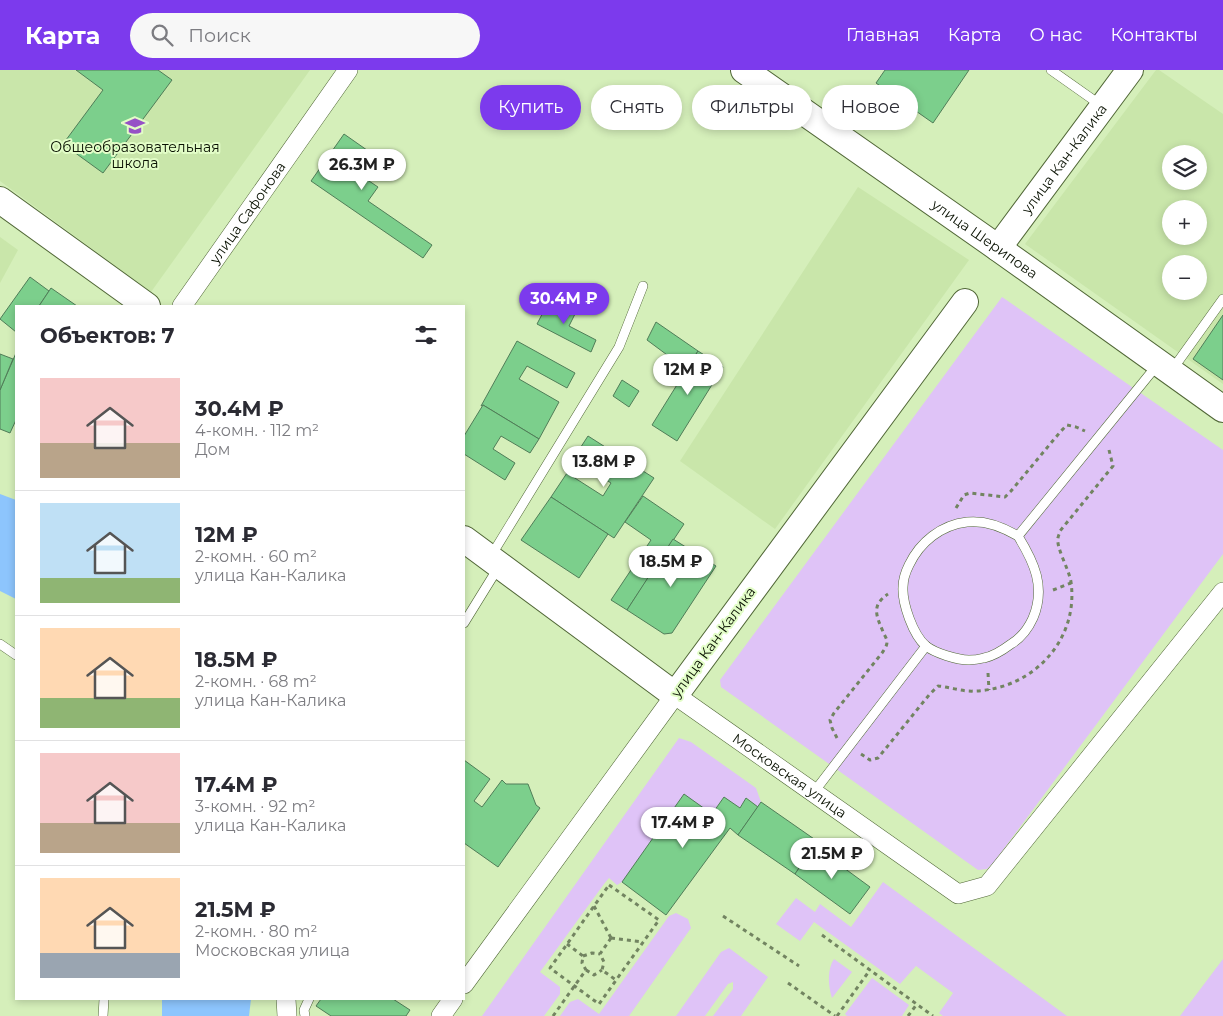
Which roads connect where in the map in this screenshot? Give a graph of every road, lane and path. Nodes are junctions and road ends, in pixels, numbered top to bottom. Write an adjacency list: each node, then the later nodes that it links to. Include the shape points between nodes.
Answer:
1 (348, 70): 12 (street, улица Сафонова)
2 (744, 70): 7 (street, улица Шерипова)
3 (1051, 70): 5 (lane)
4 (1130, 70): 5 (street, улица Кан-Калика)
5 (1104, 107): 7 (street, улица Кан-Калика)
6 (0, 200): 11 (street)
7 (998, 248): 13 (street, улица Шерипова)
8 (644, 286): 19 (lane, via 619,348)
9 (1223, 299): 13 (lane)
10 (965, 302): 26 (street, улица Кан-Калика)
11 (146, 305)
12 (183, 305)
13 (1164, 368): 14 (street, улица Шерипова); 15 (lane)
14 (1223, 409)
15 (1098, 438): 16 (path, via 1067,425 1005,497 964,495 956,507); 17 (lane); 27 (path, via 1110,451 1113,466 1060,531 1058,539 1071,583 1072,600 1067,627 1054,649 1028,676 1004,687 974,691 938,686 878,758 870,760)
16 (951, 526): 17 (lane, via 968,522 987,523 1006,528); 20 (lane, via 922,543 906,571)
17 (1018, 536): 24 (lane, via 1033,563 1039,587 1036,609 1025,632 1002,650 969,660 939,653)
18 (465, 540): 19 (street, Московская улица)
19 (495, 562): 22 (lane); 26 (street, Московская улица)
20 (903, 590): 24 (lane, via 908,616); 27 (path, via 887,594 877,606 876,614 886,647 830,720 837,737)
21 (1223, 592): 28 (street, Московская улица, via 988,886 958,894)
22 (465, 621)
23 (0, 644): 25 (lane)
24 (926, 646): 27 (lane)
25 (15, 654)
26 (675, 695): 28 (street, Московская улица); 42 (street, улица Кан-Калика)
27 (849, 747): 28 (lane)
28 (814, 792)
29 (594, 906): 32 (path); 33 (path, via 609,885 659,920); 34 (path)
30 (723, 916): 37 (path)
31 (822, 935): 40 (path)
32 (610, 938): 33 (path); 35 (path)
33 (643, 942): 41 (path)
34 (567, 944): 36 (path); 44 (path, via 550,968)
35 (600, 954): 36 (path); 39 (path, via 604,962)
36 (583, 956): 38 (path)
37 (800, 966)
38 (586, 970): 39 (path, via 594,975); 44 (path)
39 (602, 970): 41 (path)
40 (870, 970): 49 (path); 55 (path)
41 (616, 980): 44 (path, via 599,1004)
42 (465, 983)
43 (788, 983): 55 (path)
44 (575, 986): 54 (path)
45 (104, 1000): 50 (lane)
46 (286, 1000): 51 (street)
47 (309, 1000): 52 (lane)
48 (452, 1000): 53 (street)
49 (917, 1004): 56 (path); 57 (path)
50 (103, 1016)
51 (287, 1016)
52 (305, 1016)
53 (441, 1016)
54 (553, 1016)
55 (836, 1016)
56 (908, 1016)
57 (933, 1016)

